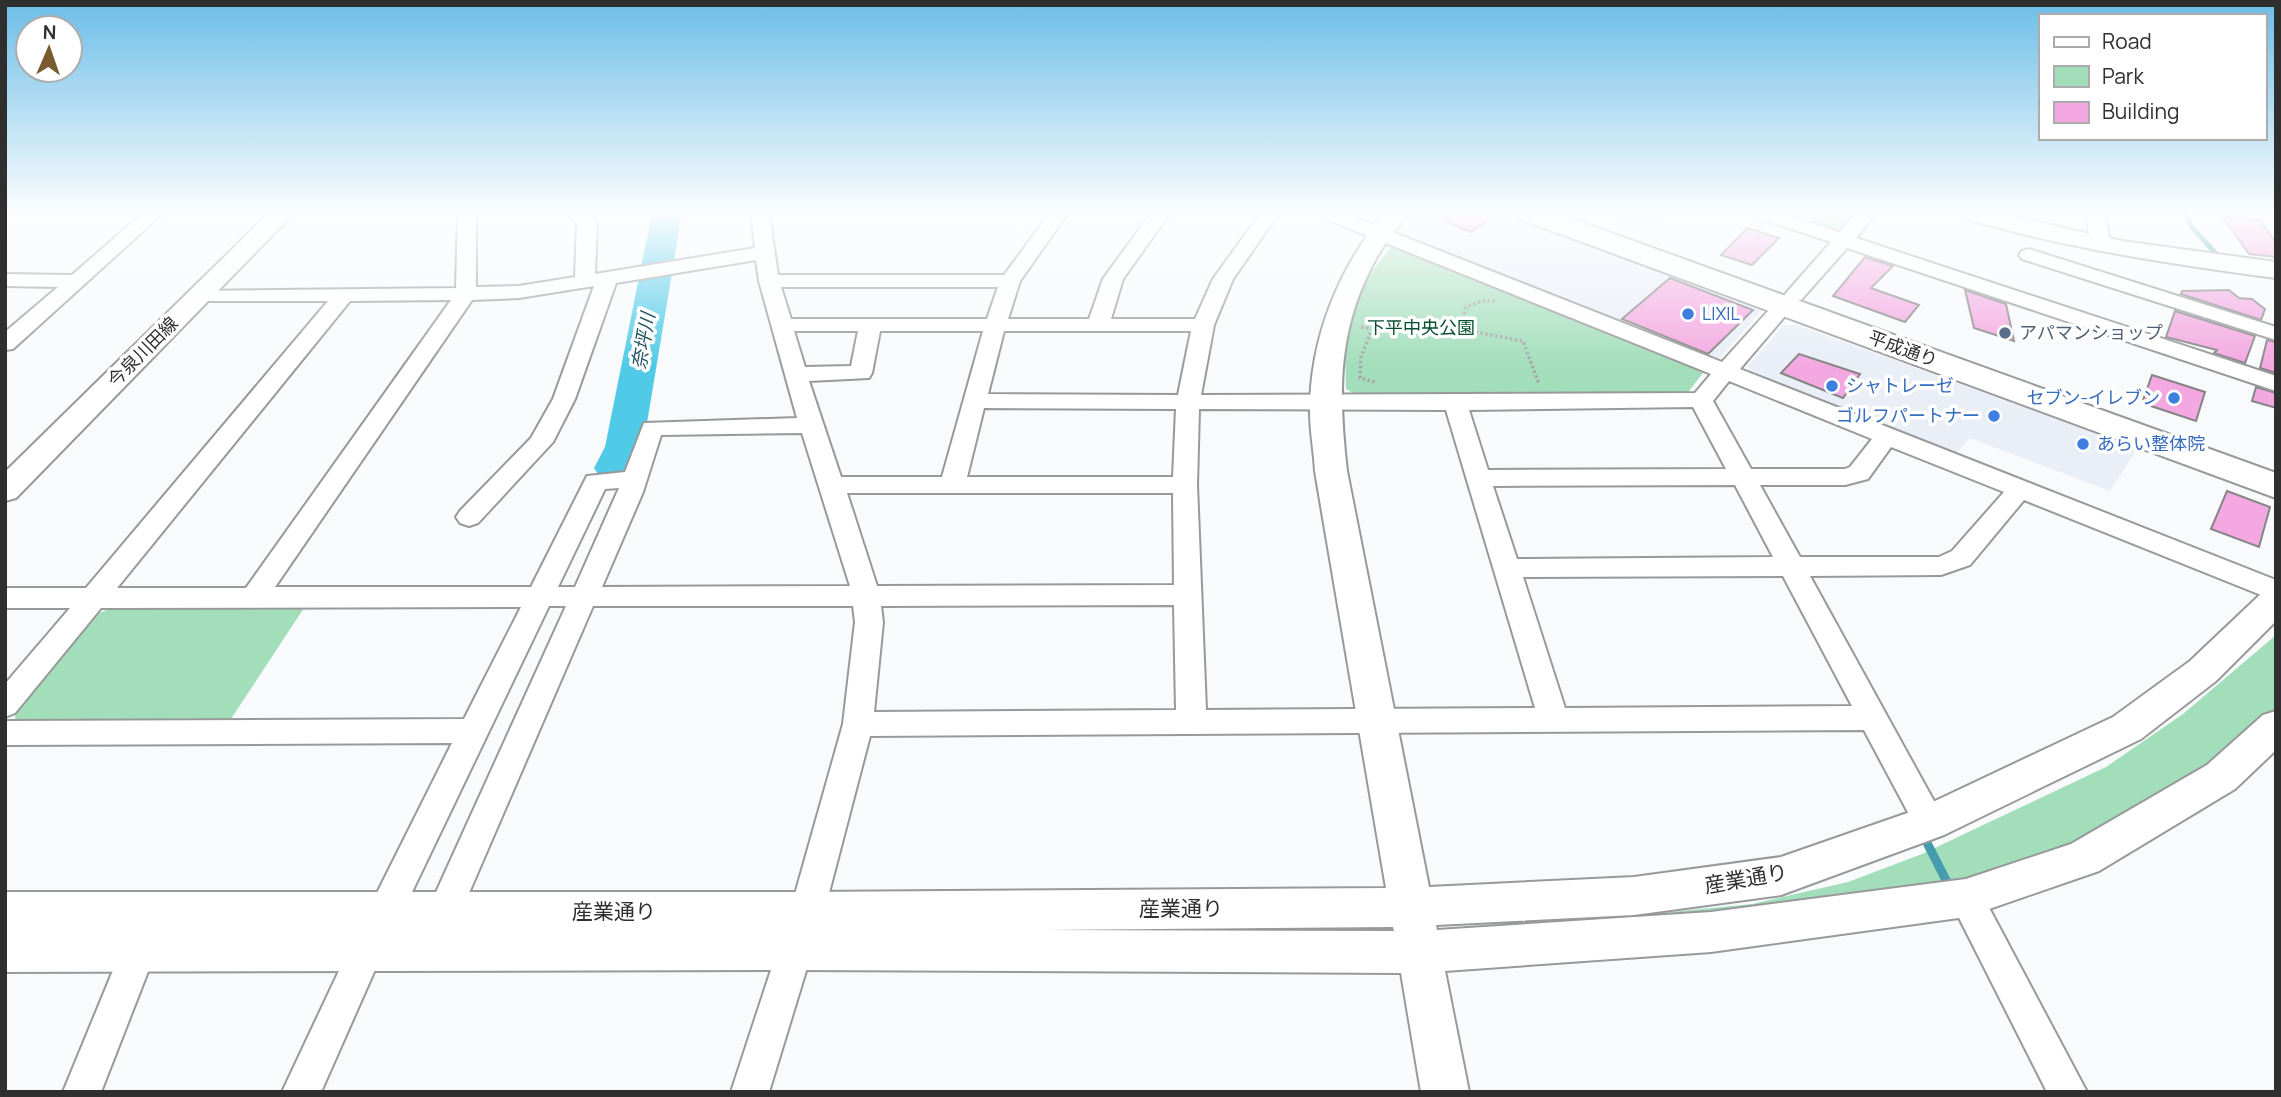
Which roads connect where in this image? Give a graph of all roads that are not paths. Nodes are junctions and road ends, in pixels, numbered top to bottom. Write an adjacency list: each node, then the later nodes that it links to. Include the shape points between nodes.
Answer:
1 (96, 264): 20 (street)
2 (231, 264): 25 (street, 今泉川田線)
3 (466, 264): 24 (street)
4 (593, 264): 21 (street)
5 (1022, 264): 22 (street)
6 (1124, 264): 31 (street, via 1113,279)
7 (1233, 264): 32 (street)
8 (1361, 264): 41 (street, via 1350,281 1337,324)
9 (1481, 264): 35 (street)
10 (1681, 264): 27 (main road, 平成通り)
11 (1696, 264): 27 (main road, 平成通り)
12 (1822, 264): 27 (street)
13 (1917, 264): 23 (street)
14 (2022, 264): 23 (street)
15 (2058, 264): 33 (street)
16 (2234, 264): 18 (street)
17 (766, 267): 21 (street, via 669,269); 22 (street); 28 (street)
18 (2276, 270)
19 (5, 280): 20 (street)
20 (77, 281): 34 (street)
21 (596, 281): 24 (street); 55 (street, via 564,399 541,442)
22 (1010, 281): 30 (street)
23 (2001, 292): 37 (street)
24 (466, 294): 26 (street); 65 (street)
25 (200, 295): 26 (street); 54 (street, 今泉川田線)
26 (344, 295): 64 (street)
27 (1789, 301): 35 (street); 45 (main road, 平成通り); 52 (main road, 平成通り)
28 (783, 325): 29 (street); 36 (street)
29 (870, 325): 30 (street); 36 (street, via 861,373)
30 (995, 325): 31 (street); 39 (street)
31 (1098, 325): 32 (street)
32 (1203, 325): 40 (street)
33 (2276, 334)
34 (5, 344)
35 (1726, 371): 38 (street); 44 (street)
36 (798, 374): 43 (street)
37 (2276, 384)
38 (1701, 400): 42 (street); 46 (street)
39 (974, 401): 40 (street); 50 (street)
40 (1188, 403): 41 (street); 51 (street)
41 (1325, 403): 42 (street); 70 (street, via 1331,471)
42 (1455, 403): 47 (street)
43 (811, 425): 48 (street, via 652,428); 49 (street)
44 (1887, 436): 46 (street, via 1859,473 1845,477); 53 (street)
45 (2276, 468)
46 (1741, 477): 47 (street); 56 (street)
47 (1479, 478): 57 (street)
48 (634, 479): 61 (street, via 596,482); 62 (street)
49 (831, 485): 50 (street); 60 (street)
50 (952, 485): 51 (street)
51 (1185, 485): 59 (street)
52 (2276, 486)
53 (2021, 488): 56 (street, via 1961,558 1941,566); 58 (street)
54 (5, 491)
55 (469, 517)
56 (1790, 567): 57 (street); 68 (street)
57 (1508, 568): 69 (street)
58 (2276, 592)
59 (1188, 595): 60 (street); 71 (street)
60 (866, 596): 62 (street); 72 (street, via 869,622)
61 (542, 597): 62 (street); 65 (street); 74 (street)
62 (583, 597): 81 (street)
63 (5, 598): 64 (street)
64 (93, 598): 65 (street); 67 (street)
65 (253, 598)
66 (2276, 600): 76 (street, 産業通り, via 2203,671 2127,727)
67 (5, 705)
68 (1873, 718): 69 (street); 76 (street)
69 (1554, 720): 70 (street)
70 (1376, 722): 71 (street); 78 (street)
71 (1191, 723): 72 (street)
72 (858, 724): 82 (street)
73 (2276, 726): 77 (street, 産業通り, via 2221,778 2084,858)
74 (475, 732): 75 (street); 80 (street)
75 (5, 733)
76 (1930, 823): 78 (street, 産業通り, via 1781,876 1634,896)
77 (1966, 898): 86 (street, 産業通り, via 1710,932); 91 (street)
78 (1411, 907): 82 (street, 産業通り); 86 (street)
79 (5, 912): 80 (street, 産業通り)
80 (385, 912): 81 (street, 産業通り); 85 (street)
81 (444, 912): 82 (street, 産業通り)
82 (801, 931): 85 (street, 産業通り); 86 (street, 産業通り); 89 (street)
83 (5, 951): 84 (street, 産業通り)
84 (138, 951): 85 (street, 産業通り); 87 (street)
85 (366, 951): 88 (street)
86 (1419, 952): 90 (street)
87 (82, 1092)
88 (301, 1092)
89 (750, 1092)
90 (1445, 1092)
91 (2068, 1092)

